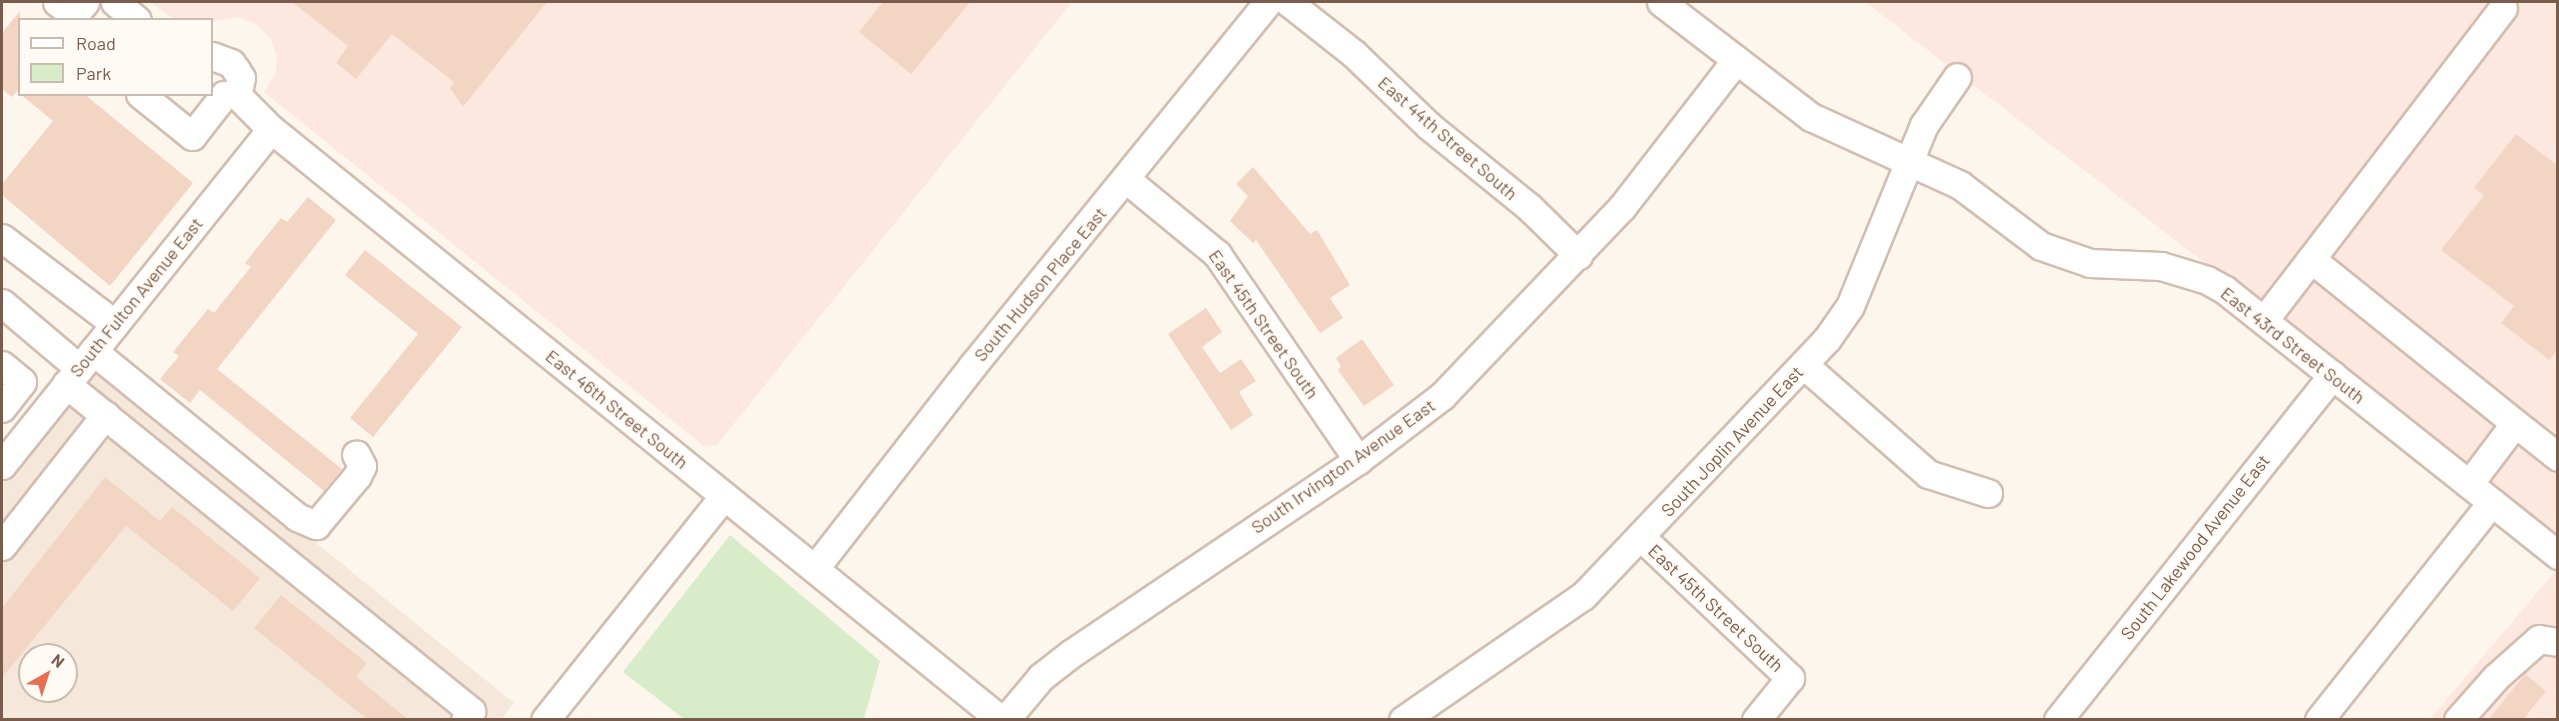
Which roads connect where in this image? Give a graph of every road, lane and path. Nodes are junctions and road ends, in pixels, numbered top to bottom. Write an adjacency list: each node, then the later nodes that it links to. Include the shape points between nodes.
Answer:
1 (57, 2): 2 (street, via 74,15)
2 (86, 2)
3 (115, 2): 8 (street)
4 (1268, 2): 16 (street, South Hudson Place East)
5 (1288, 2): 18 (street, East 44th Street South, via 1354,54 1429,126 1528,207)
6 (1661, 2): 10 (street, East 43rd Street South)
7 (2503, 8): 19 (street)
8 (135, 18)
9 (213, 56): 12 (street, via 231,63 241,78)
10 (1736, 60): 15 (street, East 43rd Street South, via 1811,117); 18 (street, South Irvington Avenue East, via 1622,207)
11 (1957, 77): 15 (street, South Joplin Avenue East, via 1924,124)
12 (224, 92): 13 (street, via 192,136); 14 (street, East 46th Street South)
13 (142, 96)
14 (271, 129): 22 (street, South Fulton Avenue East); 38 (street, East 46th Street South)
15 (1910, 161): 21 (street, East 43rd Street South, via 1959,185 2041,246 2090,263 2161,266 2207,280); 24 (street, South Joplin Avenue East, via 1850,306)
16 (1126, 180): 34 (street, East 45th Street South, via 1217,254); 43 (street, South Hudson Place East, via 973,365)
17 (2, 238): 22 (street)
18 (1578, 255): 34 (street, South Irvington Avenue East, via 1442,396)
19 (2311, 259): 21 (street); 31 (street)
20 (2, 303): 25 (street)
21 (2264, 320): 26 (street, East 43rd Street South)
22 (115, 324): 25 (street, South Fulton Avenue East)
23 (2, 365): 27 (street, via 22,382)
24 (1804, 365): 37 (street, via 1928,474); 40 (street, South Joplin Avenue East)
25 (80, 368): 29 (street, South Fulton Avenue East); 30 (street); 32 (street, via 297,517 316,525 357,476 362,466)
26 (2332, 375): 36 (street, East 43rd Street South); 50 (street, South Lakewood Avenue East)
27 (20, 385): 28 (street); 29 (street)
28 (2, 408)
29 (47, 408): 35 (street, South Fulton Avenue East)
30 (105, 416): 41 (street); 45 (street, via 471,711)
31 (2515, 423): 33 (street); 36 (street)
32 (356, 454)
33 (2558, 457)
34 (1358, 460): 47 (street, South Irvington Avenue East, via 1072,653 1041,676)
35 (2, 465)
36 (2469, 484): 39 (street, East 43rd Street South)
37 (1988, 493)
38 (724, 496): 43 (street, East 46th Street South); 46 (street)
39 (2492, 502): 42 (street, East 43rd Street South); 51 (street)
40 (1642, 538): 48 (street, South Joplin Avenue East, via 1583,596); 49 (street, East 45th Street South, via 1790,678)
41 (2, 546)
42 (2558, 555)
43 (815, 568): 47 (street, East 46th Street South)
44 (2558, 642): 52 (street, via 2539,639 2496,677)
45 (465, 720)
46 (545, 720)
47 (1003, 720)
48 (1403, 720)
49 (1756, 720)
50 (2058, 720)
51 (2319, 720)
52 (2458, 720)

